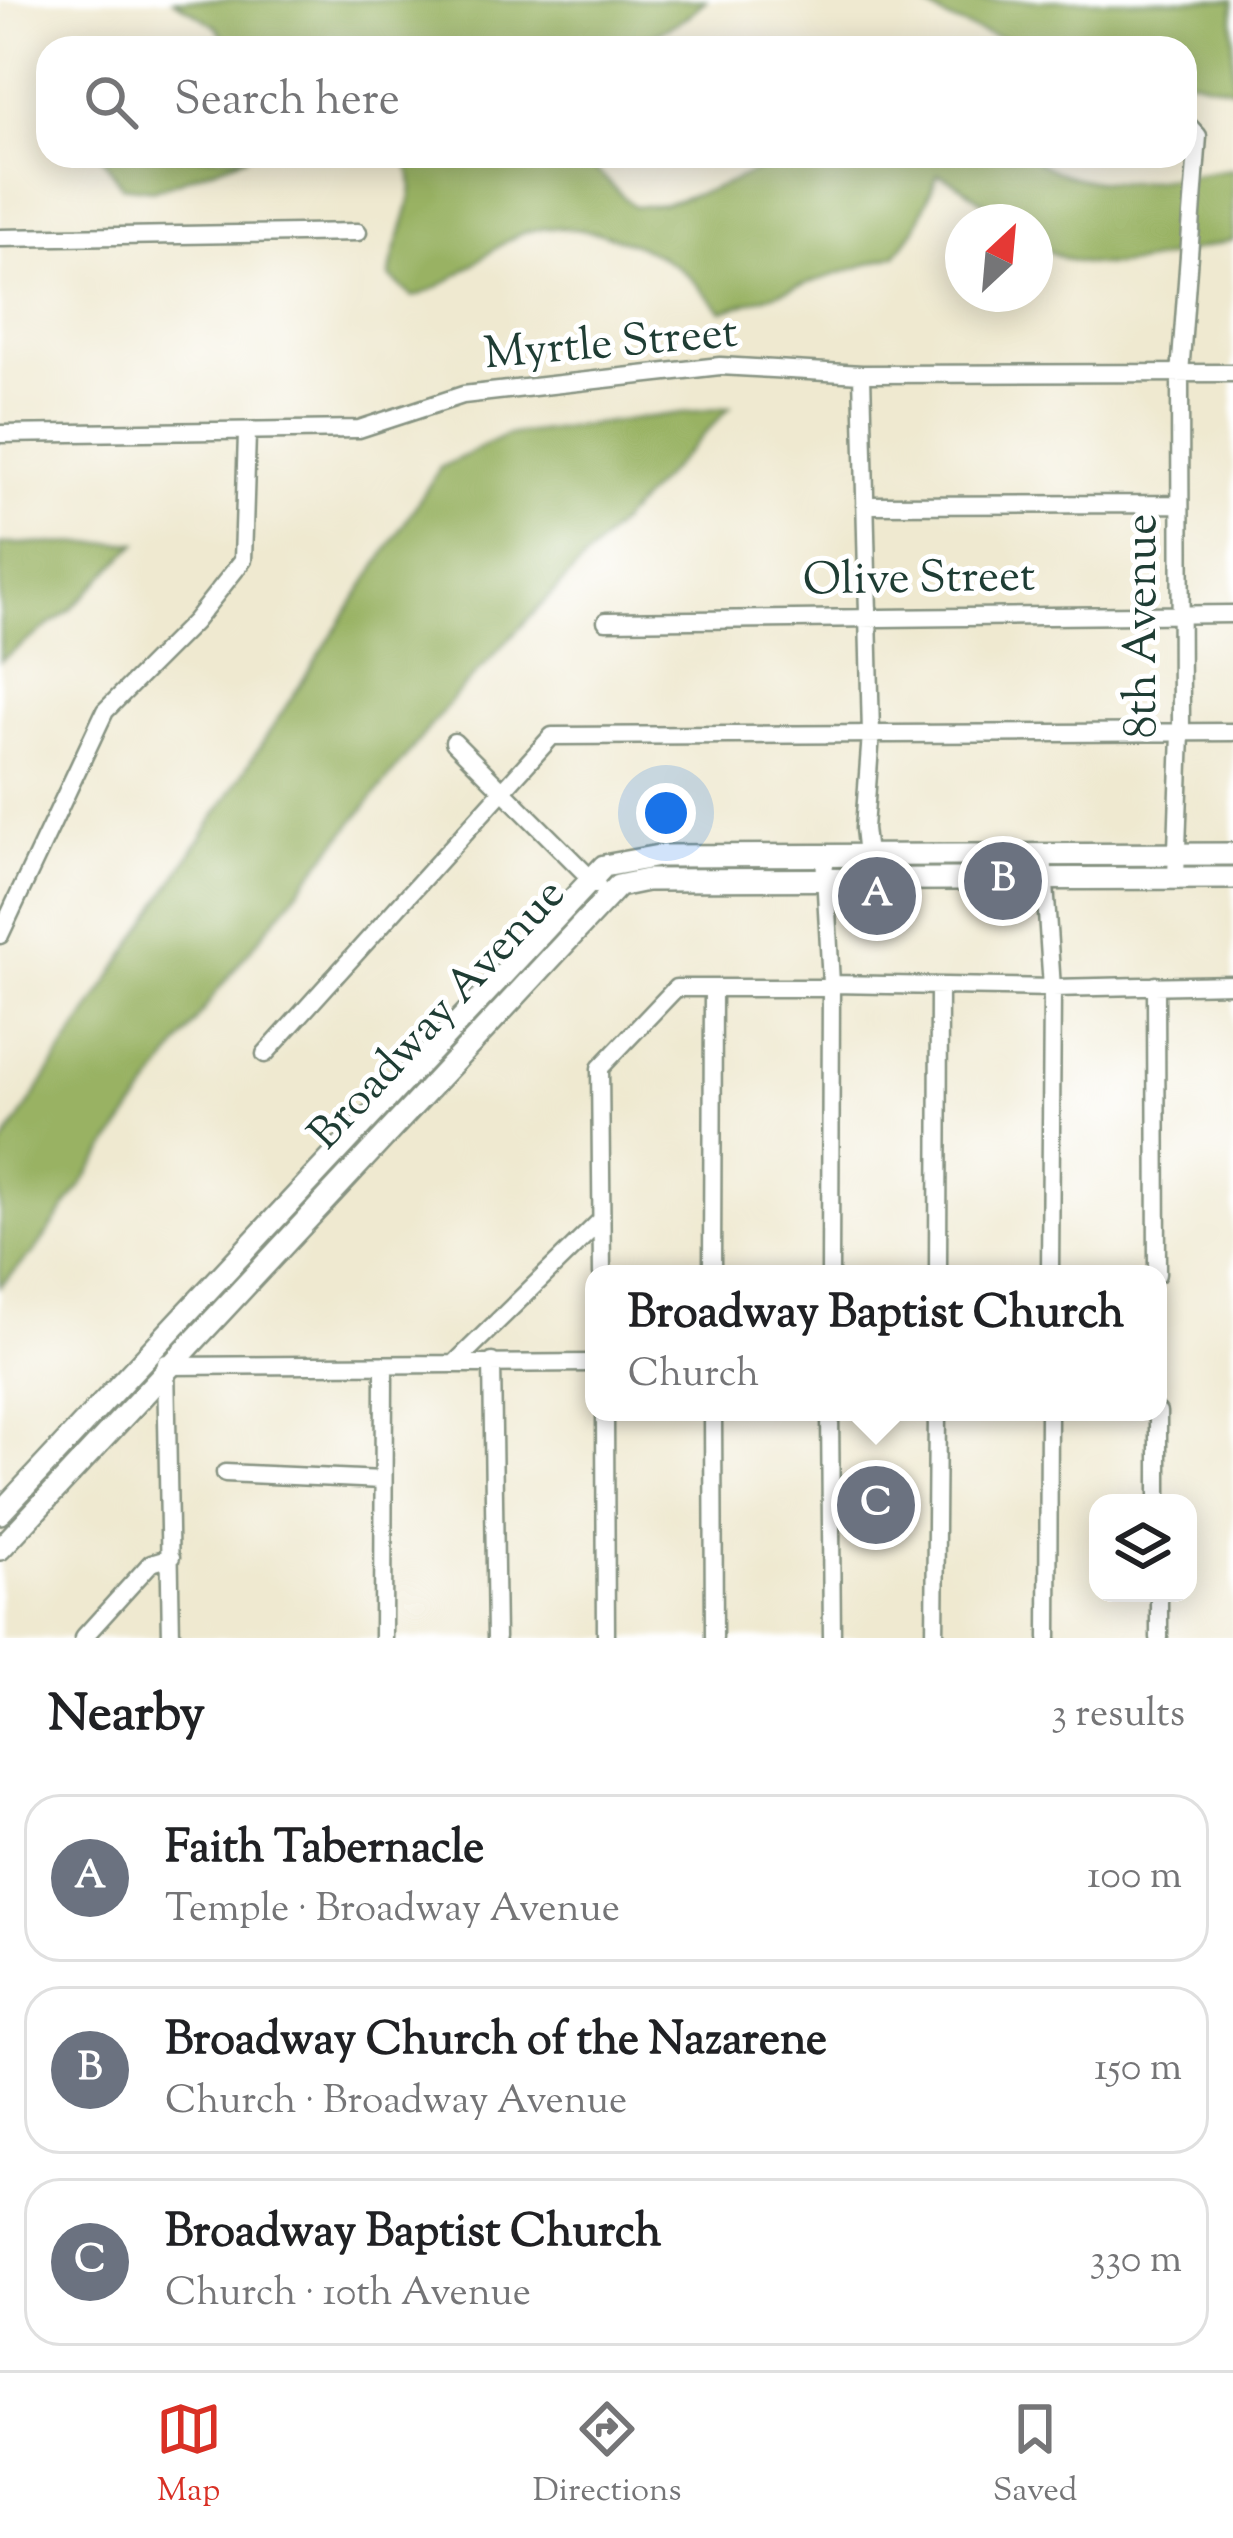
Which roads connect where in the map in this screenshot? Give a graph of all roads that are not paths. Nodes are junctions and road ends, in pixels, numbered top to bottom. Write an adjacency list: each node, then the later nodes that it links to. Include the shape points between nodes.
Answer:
1 (1196, 168): 6 (street, 8th Avenue)
2 (358, 232): 3 (street)
3 (0, 238)
4 (1233, 373): 6 (street, Myrtle Street)
5 (862, 374): 6 (street, Myrtle Street); 8 (street, Myrtle Street, via 720,366 463,395 359,429); 10 (street)
6 (1180, 374): 9 (street, 8th Avenue)
7 (0, 434): 8 (street, Myrtle Street)
8 (248, 434): 32 (street, via 243,560 105,711)
9 (1180, 504): 10 (street); 11 (street, 8th Avenue)
10 (866, 505): 13 (street)
11 (1181, 614): 12 (street, Olive Street); 13 (street, Olive Street); 16 (street, 8th Avenue)
12 (1233, 614)
13 (868, 618): 14 (street, Olive Street); 17 (street)
14 (606, 621)
15 (1233, 732): 16 (street)
16 (1181, 733): 17 (street); 21 (street, 8th Avenue)
17 (871, 734): 19 (street, via 552,736); 24 (street)
18 (454, 742): 19 (street)
19 (504, 791): 25 (street); 40 (street)
20 (1042, 854): 21 (main road, Broadway Avenue); 24 (main road, Broadway Avenue); 26 (street)
21 (1176, 854): 22 (main road, Broadway Avenue); 27 (street, 8th Avenue)
22 (1233, 854)
23 (824, 855): 24 (main road, Broadway Avenue); 25 (main road, Broadway Avenue, via 636,857); 30 (street)
24 (868, 855): 29 (street)
25 (590, 877): 31 (street); 48 (main road, Broadway Avenue)
26 (1044, 878): 27 (main road, Broadway Avenue); 29 (main road, Broadway Avenue); 39 (street)
27 (1176, 878): 28 (main road, Broadway Avenue)
28 (1233, 878)
29 (869, 879): 30 (main road, Broadway Avenue)
30 (825, 880): 31 (main road, Broadway Avenue, via 647,880); 36 (street)
31 (605, 895): 53 (main road, Broadway Avenue)
32 (8, 898): 33 (street)
33 (0, 935)
34 (1233, 984): 35 (street)
35 (1156, 985): 39 (street); 47 (street)
36 (830, 986): 37 (street); 38 (street); 44 (street)
37 (939, 986): 39 (street); 45 (street)
38 (713, 988): 41 (street, via 676,988 600,1068); 43 (street)
39 (1052, 988): 46 (street)
40 (265, 1054)
41 (601, 1220): 42 (street); 49 (street)
42 (602, 1265)
43 (712, 1265)
44 (830, 1265)
45 (938, 1265)
46 (1050, 1265)
47 (1157, 1265)
48 (152, 1349): 53 (street); 63 (main road, Broadway Avenue)
49 (456, 1362): 50 (street); 52 (street)
50 (492, 1362): 51 (street); 70 (street)
51 (585, 1364)
52 (384, 1365): 53 (street); 61 (street)
53 (169, 1366): 64 (main road, Broadway Avenue); 65 (street)
54 (605, 1421): 71 (street)
55 (713, 1421): 72 (street)
56 (830, 1421): 73 (street)
57 (937, 1421): 74 (street)
58 (1049, 1421): 75 (street)
59 (1158, 1421): 62 (street)
60 (225, 1473): 61 (street)
61 (383, 1480): 69 (street)
62 (1158, 1494)
63 (0, 1513)
64 (0, 1549)
65 (171, 1557): 67 (street, via 151,1563); 68 (street)
66 (1159, 1602): 76 (street)
67 (83, 1638)
68 (171, 1638)
69 (382, 1638)
70 (496, 1638)
71 (606, 1638)
72 (714, 1638)
73 (832, 1638)
74 (935, 1638)
75 (1048, 1638)
76 (1159, 1638)

